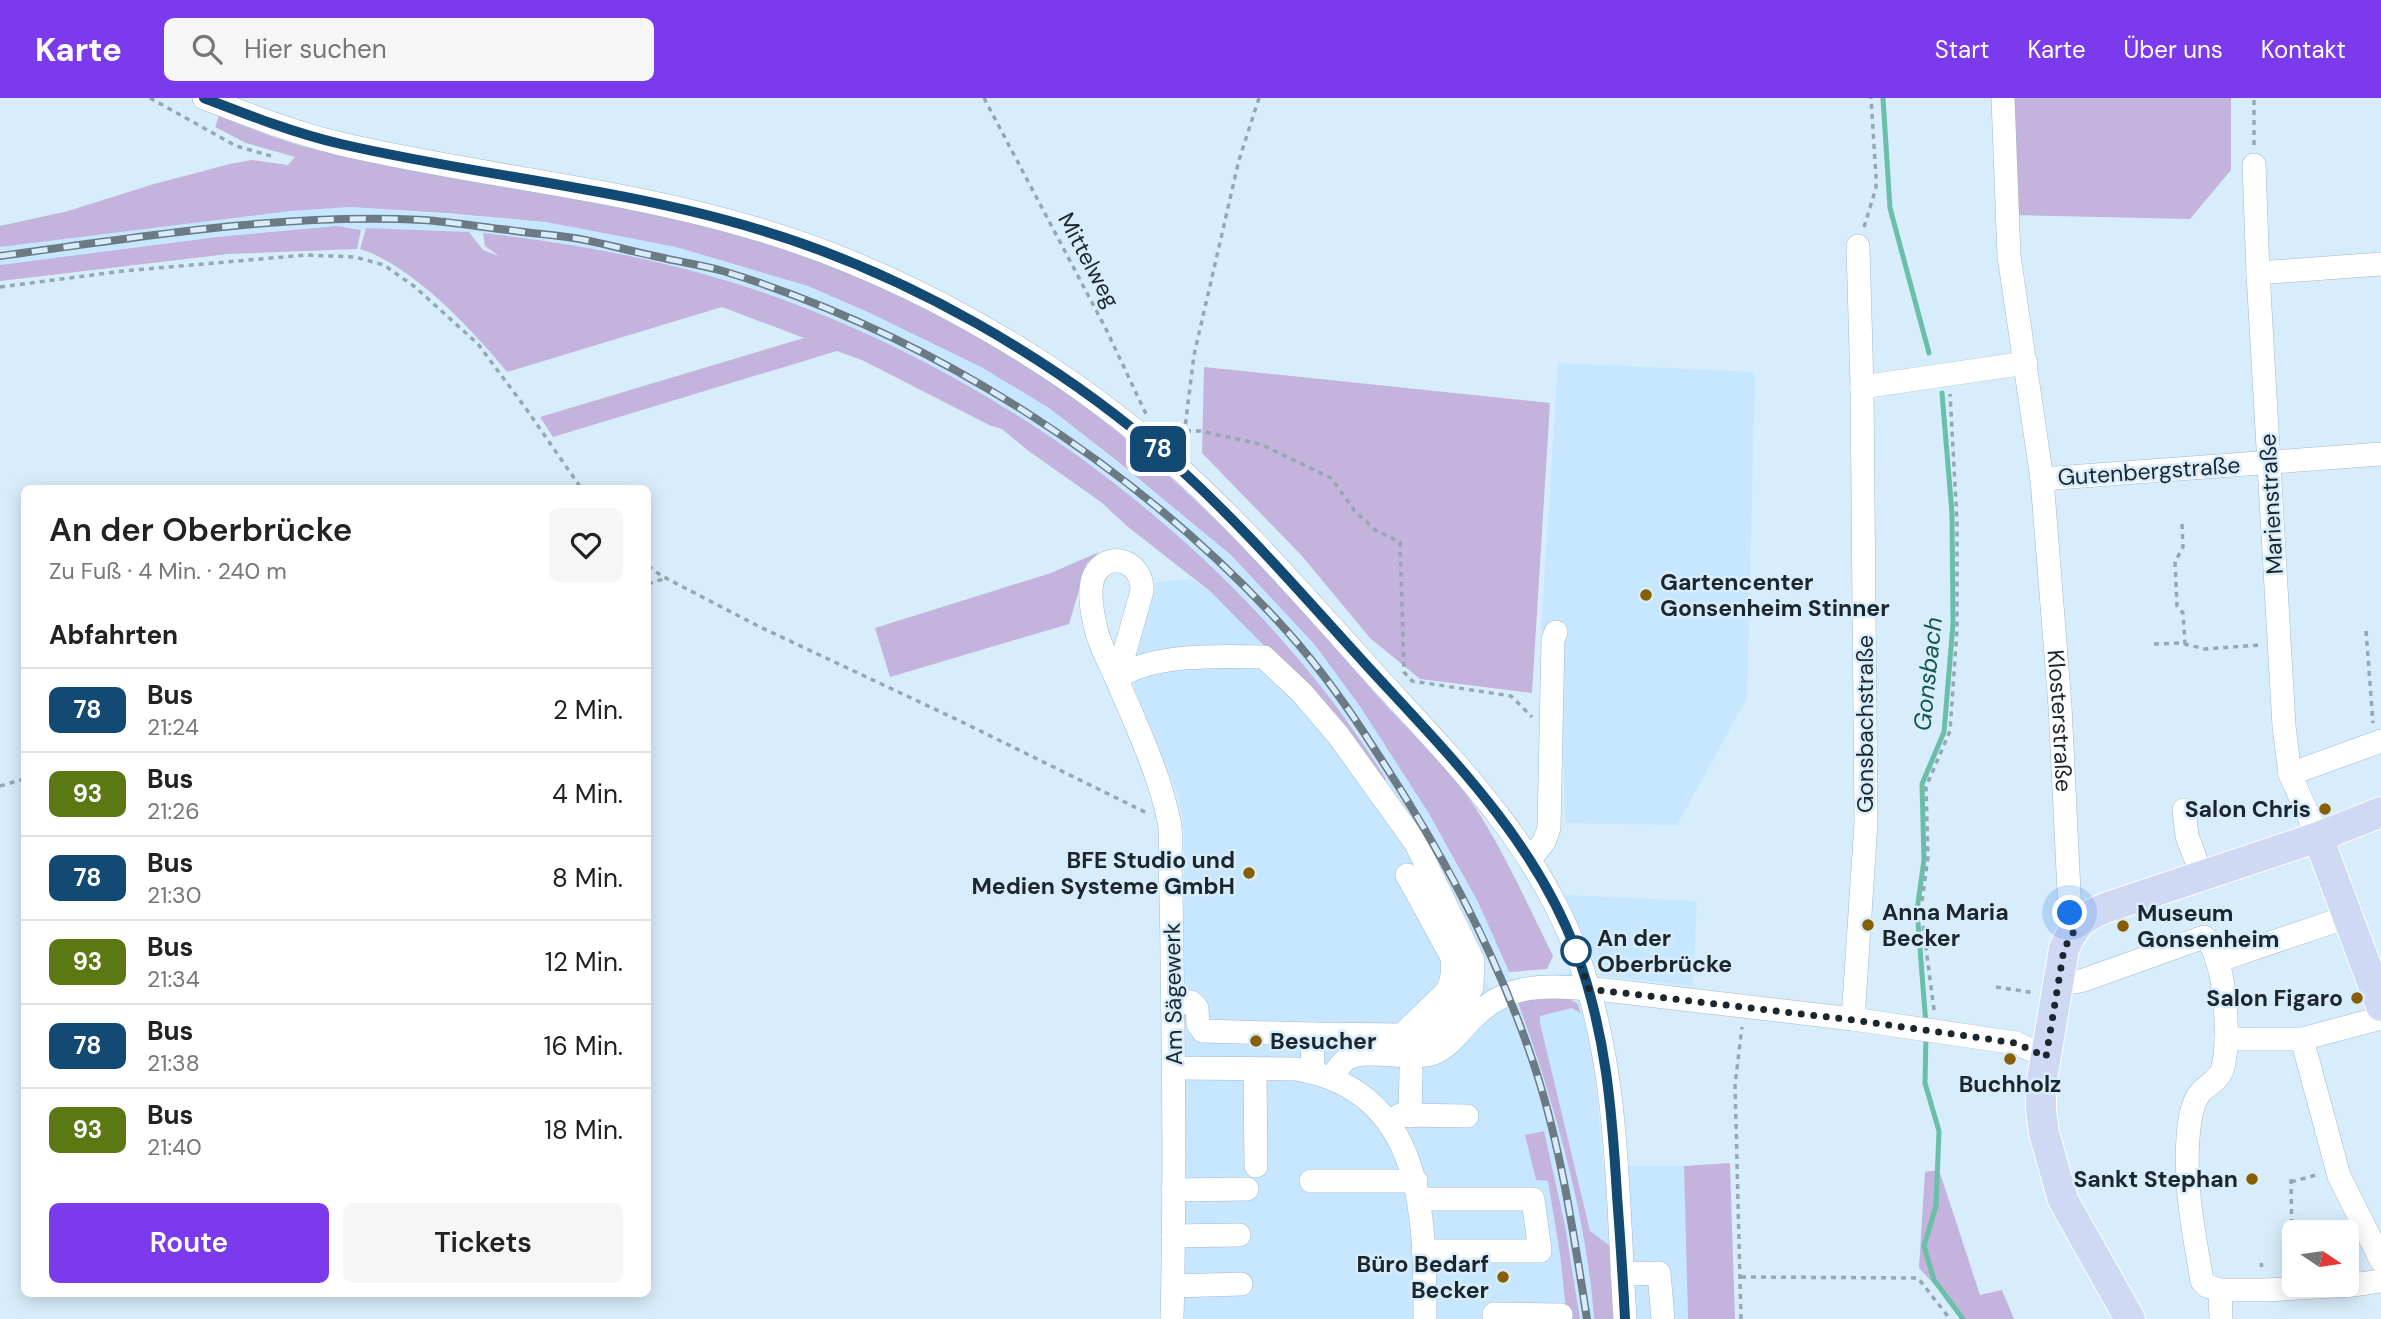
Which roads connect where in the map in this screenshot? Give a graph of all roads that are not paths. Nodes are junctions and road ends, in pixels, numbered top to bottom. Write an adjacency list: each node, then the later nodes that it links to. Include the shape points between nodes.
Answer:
1 (204, 98): 18 (street, via 338,143 607,192 771,233 903,286 997,335 1113,413 1174,463 1244,532 1473,782)
2 (2003, 98): 7 (street, Klosterstraße, via 2009,256)
3 (2254, 165): 6 (street, Marienstraße)
4 (1858, 246): 8 (street, Gonsbachstraße)
5 (2381, 264): 6 (street)
6 (2258, 273): 10 (street, Marienstraße)
7 (2025, 363): 8 (street); 11 (street, Klosterstraße)
8 (1862, 387): 29 (street, Gonsbachstraße, via 1866,823)
9 (2381, 454): 10 (street, Gutenbergstraße)
10 (2268, 463): 11 (street, Gutenbergstraße); 14 (street, Marienstraße)
11 (2042, 479): 22 (street, Klosterstraße, via 2070,913)
12 (1556, 632): 18 (street, via 1549,828)
13 (2379, 741): 14 (street)
14 (2290, 774): 17 (street, Marienstraße)
15 (2184, 810): 20 (street, via 2187,836)
16 (2381, 812): 17 (main road)
17 (2318, 837): 20 (main road); 21 (main road)
18 (1530, 859): 25 (street, via 1564,924)
19 (1407, 875): 31 (street, via 1451,957 1453,970 1447,991)
20 (2202, 876): 22 (main road, via 2105,908)
21 (2347, 917): 23 (street); 27 (main road)
22 (2078, 924): 24 (main road, via 2064,949)
23 (2217, 961): 24 (street, via 2204,936); 32 (street, via 2226,1001)
24 (2052, 988): 34 (main road)
25 (1589, 989): 29 (street); 38 (street, via 1514,990 1494,999 1439,1050 1420,1056 1354,1056); 50 (street, via 1609,1081)
26 (1173, 1003): 30 (street, via 1191,1002 1203,1031); 31 (street, Am Sägewerk, via 1170,823 1152,763 1117,679 1134,667 1208,655 1264,657 1338,735 1415,842 1473,960 1472,987 1455,1009 1425,1035); 35 (street, Am Sägewerk)
27 (2381, 1006)
28 (2381, 1018): 33 (street)
29 (1853, 1020): 34 (street, via 2016,1043)
30 (1312, 1034): 31 (street); 38 (street)
31 (1402, 1035)
32 (2226, 1039): 33 (street); 54 (street, via 2224,1067 2195,1100 2187,1156 2202,1281)
33 (2302, 1039): 49 (street, via 2339,1176)
34 (2046, 1057): 61 (main road, via 2041,1110 2063,1200)
35 (1175, 1068): 36 (street); 44 (street, Am Sägewerk)
36 (1255, 1069): 38 (street, via 1296,1069); 41 (street)
37 (1411, 1070): 40 (street)
38 (1322, 1075): 40 (street)
39 (1467, 1116): 40 (street)
40 (1400, 1120): 45 (street)
41 (1256, 1166)
42 (1311, 1181): 45 (street)
43 (1247, 1189): 44 (street)
44 (1173, 1190): 47 (street, Am Sägewerk)
45 (1417, 1190): 48 (street); 48 (street, via 1533,1199 1540,1251)
46 (1239, 1235): 47 (street)
47 (1173, 1236): 53 (street, Am Sägewerk)
48 (1423, 1251): 57 (street)
49 (2381, 1260)
50 (1622, 1274): 59 (street); 60 (street, via 1659,1273)
51 (2381, 1281): 54 (street)
52 (1241, 1284): 53 (street)
53 (1172, 1286): 56 (street, Am Sägewerk)
54 (2220, 1290): 62 (street)
55 (1561, 1315): 58 (street, via 1494,1314)
56 (1172, 1319)
57 (1425, 1319)
58 (1493, 1319)
59 (1625, 1319)
60 (1663, 1319)
61 (2130, 1319)
62 (2221, 1319)

